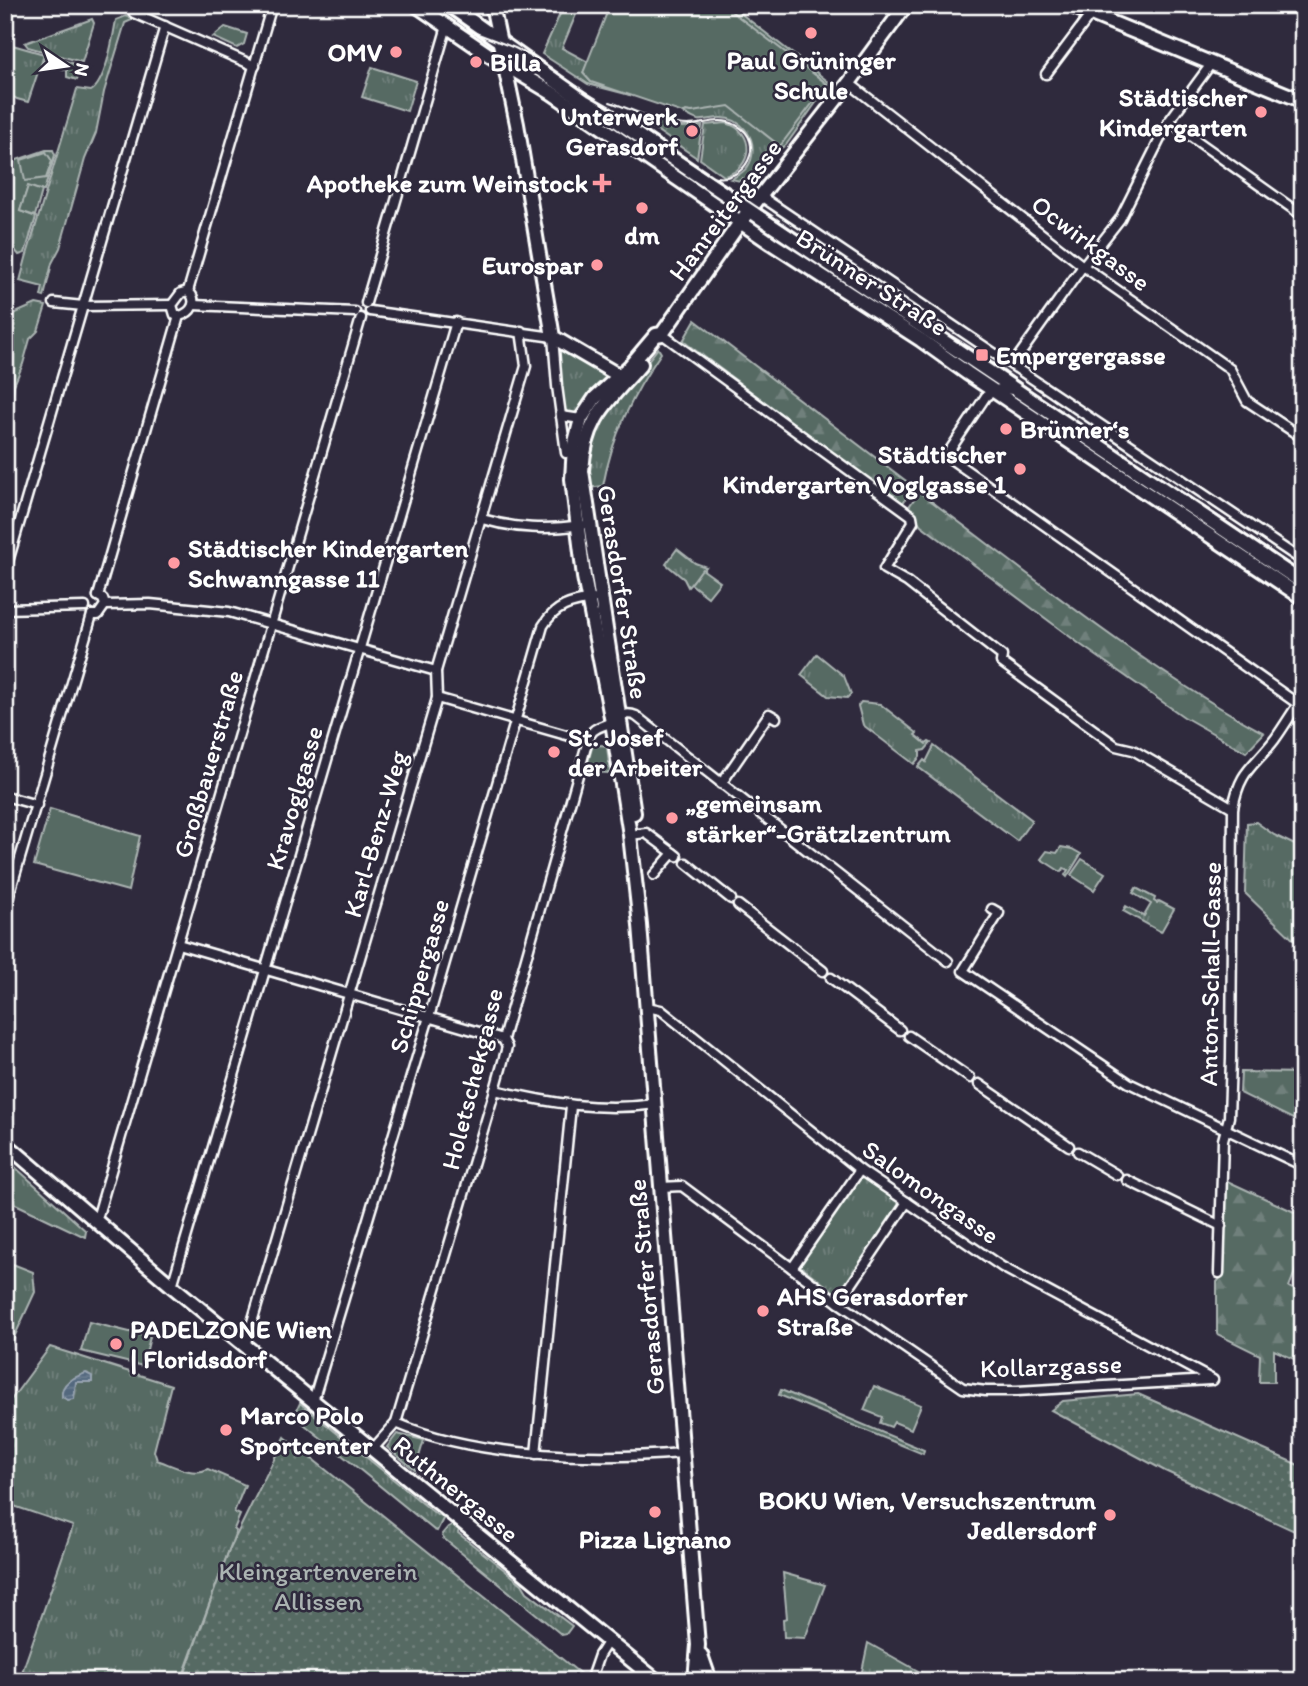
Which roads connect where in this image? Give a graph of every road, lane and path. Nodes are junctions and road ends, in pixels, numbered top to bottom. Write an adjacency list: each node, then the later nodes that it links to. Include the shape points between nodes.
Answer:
1 (271, 5): 14 (street)
2 (416, 5): 10 (main road, Brünner Straße)
3 (449, 5): 11 (main road, Brünner Straße)
4 (492, 5): 11 (main road)
5 (906, 5): 16 (main road, Hanreitergasse)
6 (1069, 5): 8 (main road)
7 (134, 13): 9 (street)
8 (1091, 14): 13 (main road); 15 (street)
9 (165, 26): 14 (street); 27 (street)
10 (447, 26): 12 (main road, Brünner Straße); 28 (street)
11 (499, 40): 12 (main road); 20 (main road, Brünner Straße)
12 (505, 64): 20 (main road, Brünner Straße); 34 (main road)
13 (1211, 64): 17 (main road); 18 (street)
14 (255, 66): 23 (street)
15 (1046, 74)
16 (849, 83): 19 (main road, Hanreitergasse); 22 (street, Ocwirkgasse)
17 (1303, 101)
18 (1169, 121): 21 (street); 22 (street, via 1120,219)
19 (762, 197): 20 (main road, Hanreitergasse); 35 (street, Brünner Straße)
20 (746, 216): 33 (main road, Hanreitergasse); 37 (main road, Brünner Straße, via 798,261); 38 (main road, Brünner Straße)
21 (1303, 216)
22 (1083, 266): 35 (street); 41 (street, Ocwirkgasse, via 1230,369 1247,401)
23 (188, 291): 25 (street); 26 (street)
24 (54, 303): 27 (street)
25 (172, 305): 27 (street); 30 (street)
26 (194, 305): 29 (street); 30 (street)
27 (83, 306): 46 (street)
28 (368, 307): 29 (street, via 366,316); 31 (street)
29 (358, 315): 55 (street, Großbauerstraße)
30 (179, 316): 48 (street)
31 (456, 323): 32 (street); 56 (street, Kravoglgasse)
32 (521, 331): 34 (street); 43 (street, Karl-Benz-Weg, via 526,366)
33 (662, 334): 36 (main road, Hanreitergasse); 40 (main road, Gerasdorfer Straße, via 644,362); 67 (street, via 912,516 913,522 884,569 907,582 1002,656 1001,662 1116,746 1133,750)
34 (553, 337): 36 (main road); 39 (street)
35 (1013, 365): 45 (street, Brünner Straße)
36 (618, 375): 40 (main road, Gerasdorfer Straße, via 595,398)
37 (993, 391): 38 (street); 50 (main road, Brünner Straße); 59 (street, via 949,454 952,460)
38 (1018, 391): 47 (main road, Brünner Straße)
39 (561, 416): 40 (street); 42 (street)
40 (586, 422): 44 (main road, Gerasdorfer Straße, via 574,446 572,479)
41 (1303, 438)
42 (566, 453)
43 (482, 519): 44 (street, via 520,528); 57 (street, Karl-Benz-Weg)
44 (584, 525): 49 (main road, Gerasdorfer Straße)
45 (1303, 561)
46 (5, 572)
47 (1303, 583)
48 (98, 596): 51 (street); 52 (street, via 90,598)
49 (595, 598): 61 (main road, Gerasdorfer Straße); 62 (street, Schippergasse, via 564,605 548,618)
50 (1303, 598)
51 (105, 605): 54 (street, via 99,615); 55 (street, via 189,607)
52 (85, 607): 53 (street); 54 (street)
53 (5, 609)
54 (92, 615): 66 (street)
55 (271, 622): 56 (street); 75 (street, Großbauerstraße)
56 (360, 648): 57 (street); 77 (street, Kravoglgasse)
57 (436, 671): 58 (street, Karl-Benz-Weg)
58 (437, 698): 62 (street); 80 (street, Karl-Benz-Weg)
59 (1300, 701): 67 (street, Anton-Schall-Gasse, via 1244,774)
60 (776, 718): 64 (street, via 769,714)
61 (616, 719): 63 (street, via 597,728); 64 (street, via 629,713 636,716); 68 (main road, Gerasdorfer Straße)
62 (516, 721): 63 (street); 82 (street, Schippergasse)
63 (587, 741): 85 (street, Holetschekgasse)
64 (721, 784): 76 (street)
65 (5, 796): 66 (street)
66 (37, 805): 73 (street)
67 (1233, 808): 91 (street, Anton-Schall-Gasse, via 1231,1059)
68 (633, 835): 70 (street, via 646,834 675,855); 81 (main road, Gerasdorfer Straße)
69 (685, 863): 71 (street)
70 (654, 875)
71 (730, 899)
72 (738, 905): 78 (street)
73 (5, 909)
74 (992, 909): 91 (street, via 999,914 962,971 1129,1083)
75 (178, 944): 77 (street); 101 (street, Großbauerstraße)
76 (948, 961)
77 (265, 970): 80 (street); 105 (street, Kravoglgasse)
78 (823, 971)
79 (831, 978): 83 (street)
80 (350, 994): 82 (street); 107 (street, Karl-Benz-Weg)
81 (647, 1007): 89 (main road, Gerasdorfer Straße); 96 (street, Salomongasse, via 662,1010)
82 (429, 1017): 85 (street); 109 (street, Schippergasse)
83 (900, 1030)
84 (909, 1036): 86 (street)
85 (503, 1038): 88 (street, Holetschekgasse, via 507,1047)
86 (970, 1078)
87 (979, 1084): 93 (street)
88 (495, 1090): 90 (street); 110 (street, Holetschekgasse)
89 (656, 1104): 90 (street); 99 (main road, Gerasdorfer Straße)
90 (571, 1106): 113 (street)
91 (1225, 1130): 95 (street); 102 (street, Anton-Schall-Gasse)
92 (5, 1143): 101 (main road, Ruthnergasse)
93 (1069, 1146)
94 (1078, 1152): 97 (street)
95 (1303, 1166)
96 (860, 1170): 100 (street, Salomongasse); 103 (street)
97 (1117, 1175)
98 (1127, 1180): 102 (street)
99 (661, 1187): 103 (street, Kollarzgasse, via 682,1186); 112 (main road, Gerasdorfer Straße)
100 (907, 1202): 106 (street); 108 (street, Salomongasse, via 1002,1267)
101 (95, 1223): 105 (main road, Ruthnergasse)
102 (1222, 1226): 104 (street, Anton-Schall-Gasse)
103 (792, 1269): 106 (street, Kollarzgasse)
104 (1219, 1273)
105 (172, 1286): 107 (main road, Ruthnergasse)
106 (839, 1303): 108 (street, Kollarzgasse, via 962,1388 1017,1391)
107 (245, 1346): 109 (main road, Ruthnergasse)
108 (1213, 1380)
109 (313, 1401): 111 (main road, Ruthnergasse)
110 (396, 1423): 111 (street, Holetschekgasse); 113 (street, via 452,1440)
111 (372, 1450): 114 (main road, Ruthnergasse)
112 (682, 1453): 113 (street); 115 (main road, Gerasdorfer Straße)
113 (536, 1454)
114 (608, 1642): 116 (main road, Ruthnergasse); 117 (street)
115 (698, 1645): 118 (main road, Gerasdorfer Straße); 119 (main road, Gerasdorfer Straße)
116 (657, 1680)
117 (590, 1681)
118 (695, 1681)
119 (710, 1681)

